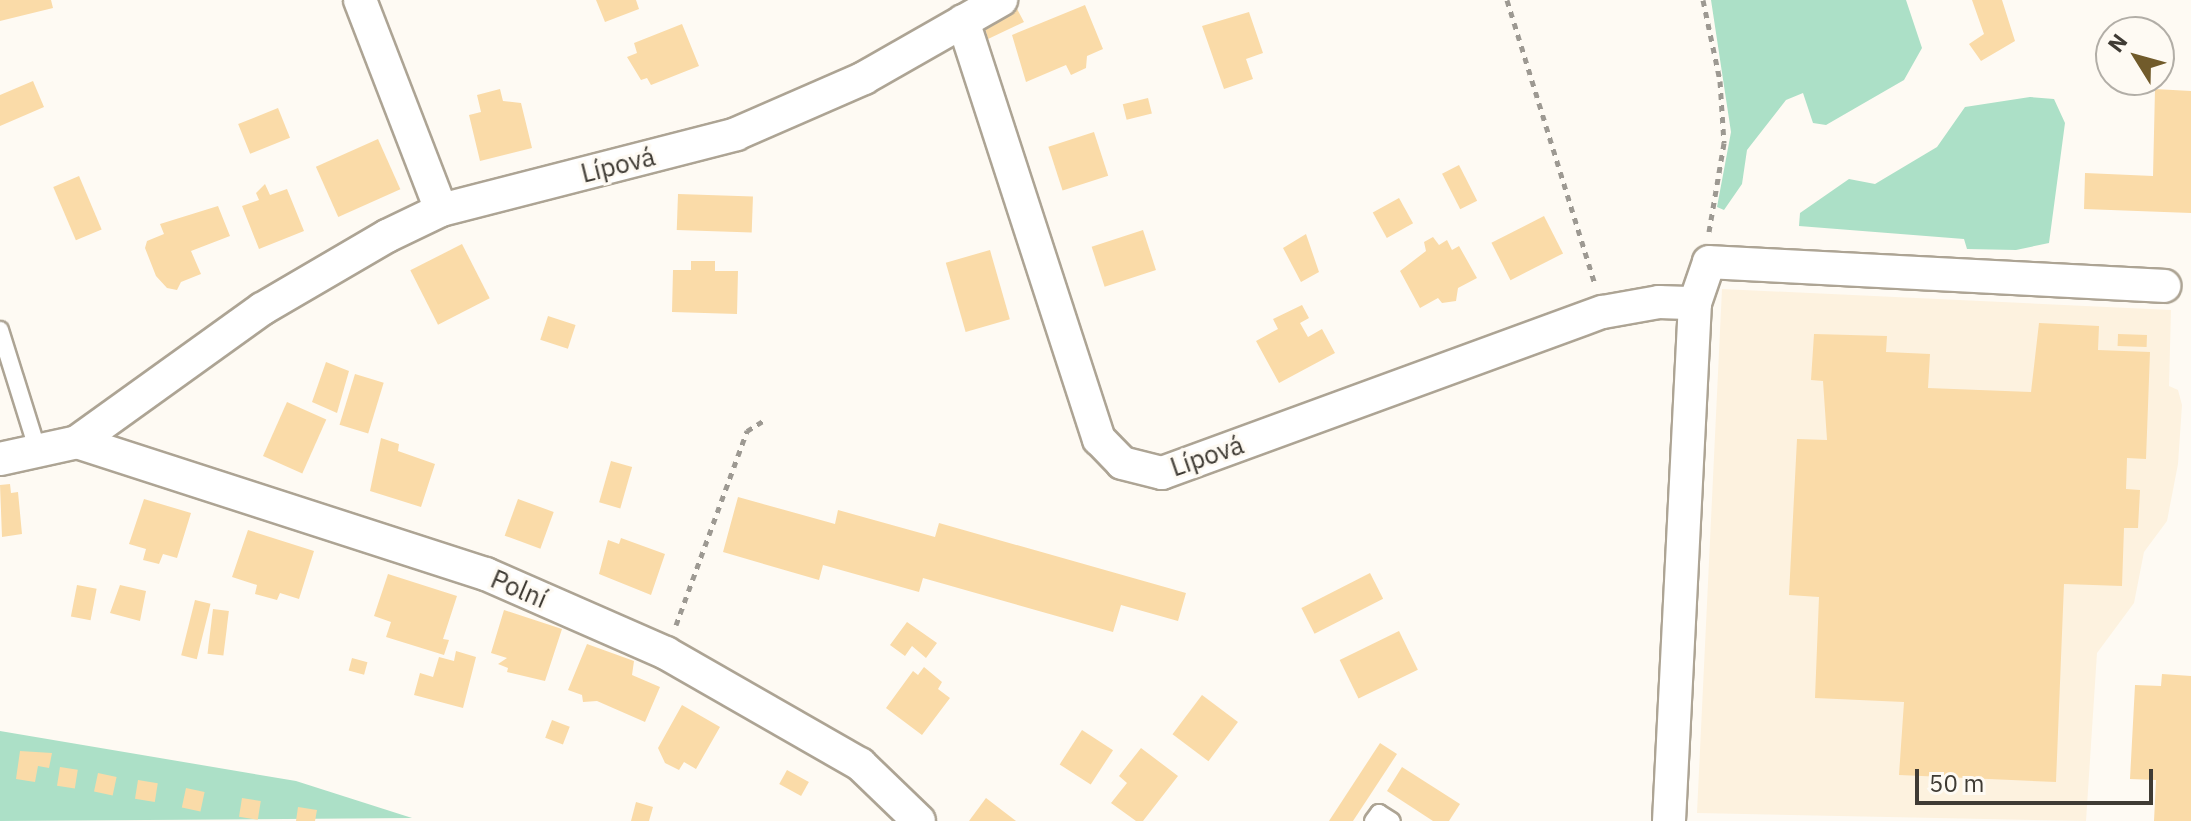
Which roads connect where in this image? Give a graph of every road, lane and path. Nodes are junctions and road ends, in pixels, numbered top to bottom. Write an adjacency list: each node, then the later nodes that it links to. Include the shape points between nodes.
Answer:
1 (360, 0): 6 (street)
2 (1001, 0): 5 (street, Lípová)
3 (1507, 0): 10 (path)
4 (1703, 0): 7 (path, via 1720,81 1724,143 1709,211)
5 (963, 21): 6 (street, Lípová, via 864,78 736,134); 10 (street, Lípová, via 1099,439 1122,463 1162,473)
6 (441, 210): 13 (street, Lípová, via 262,309)
7 (1709, 262): 8 (street); 9 (street)
8 (2164, 286)
9 (1695, 303): 10 (street, Lípová, via 1659,302); 20 (street)
10 (1603, 312)
11 (0, 330): 14 (lane)
12 (763, 421): 16 (path, via 747,431)
13 (77, 442): 14 (street); 16 (street, Polní, via 486,574)
14 (38, 451): 15 (street)
15 (0, 459)
16 (666, 653): 17 (street, Polní, via 860,764)
17 (919, 821)
18 (1373, 821): 19 (lane, via 1379,813)
19 (1392, 821)
20 (1669, 821)

